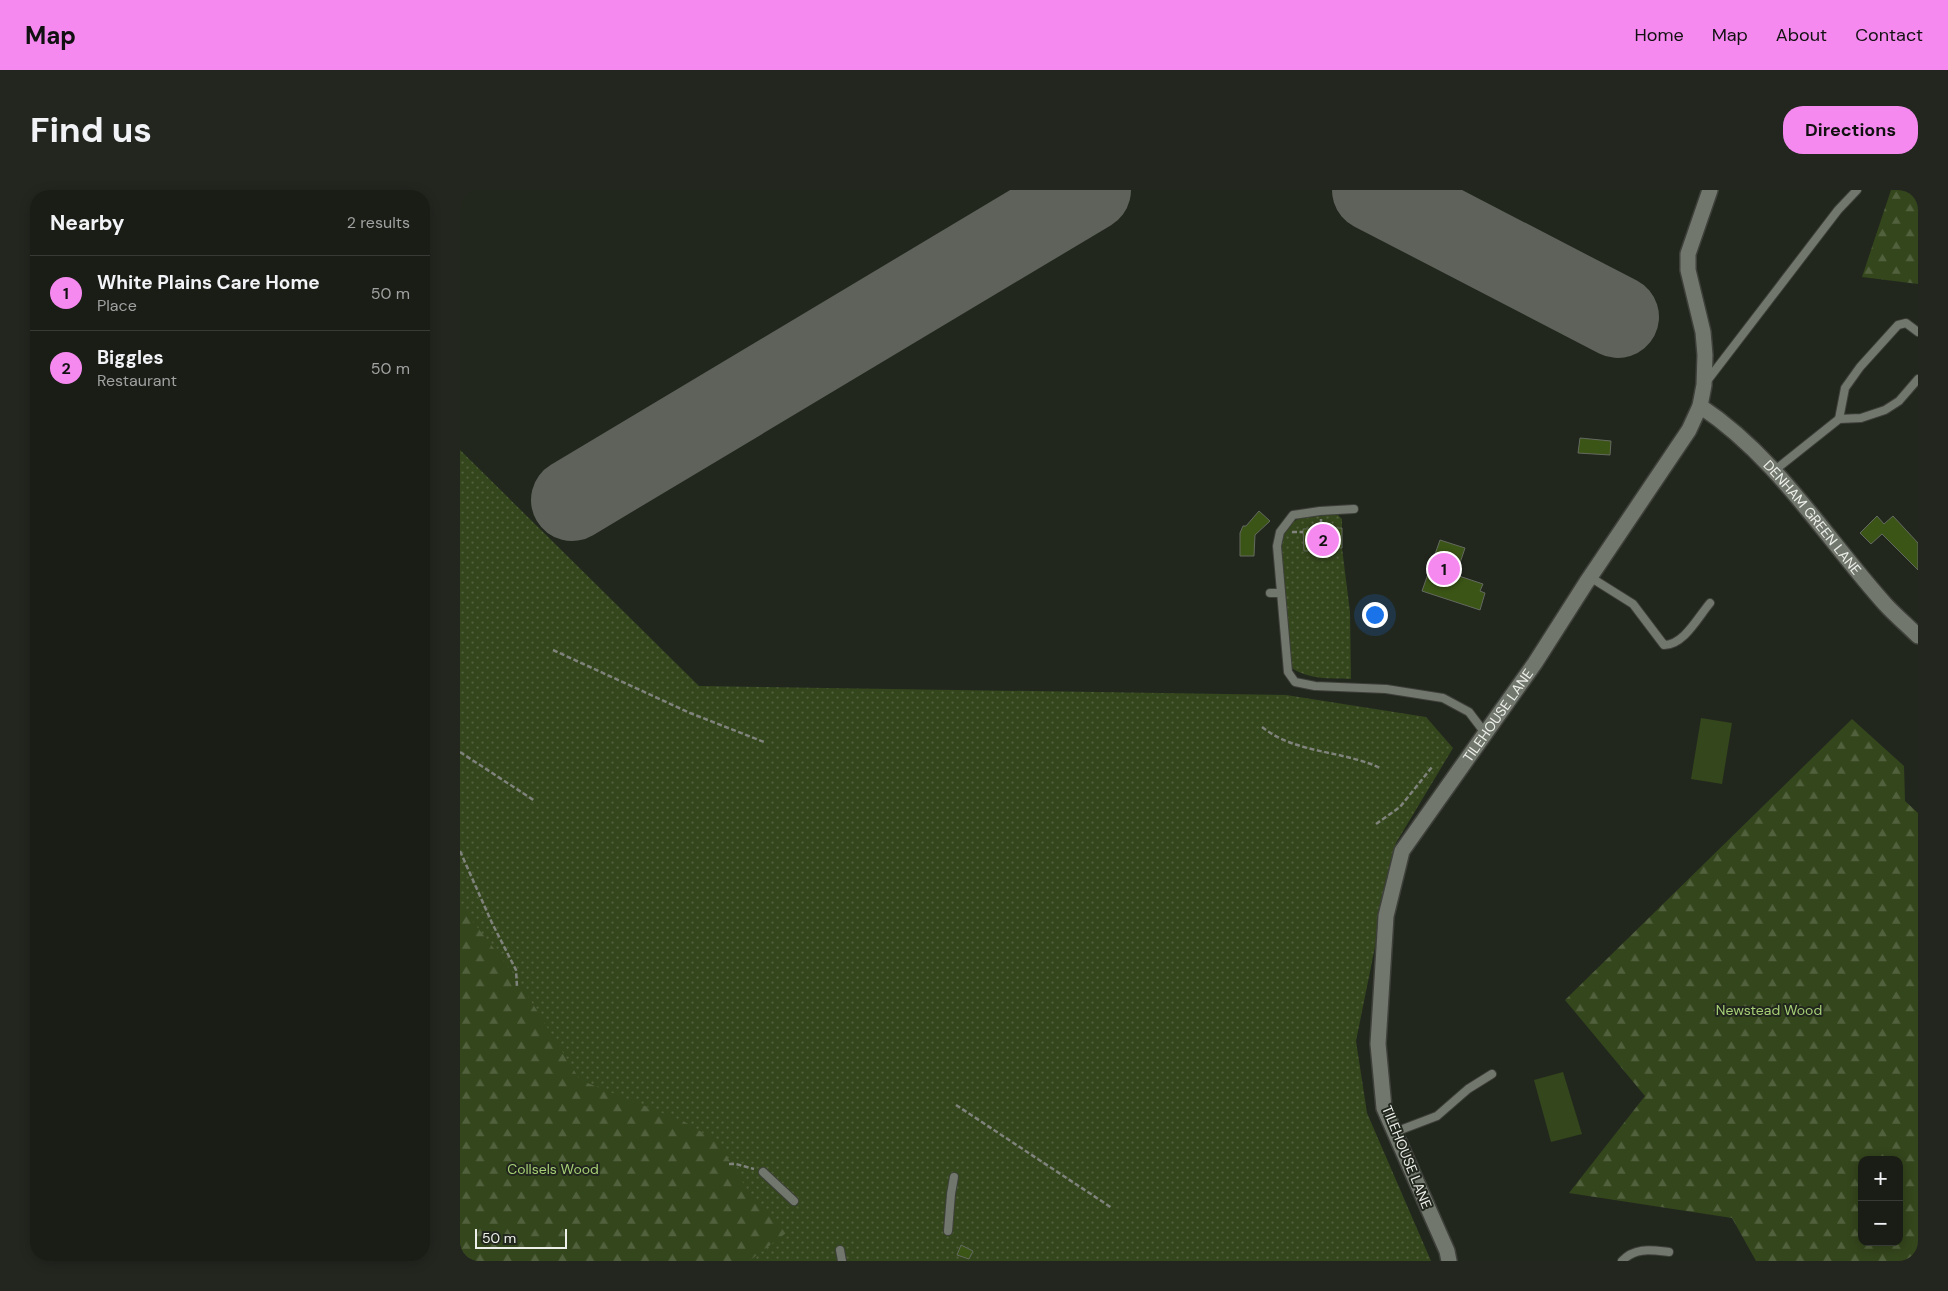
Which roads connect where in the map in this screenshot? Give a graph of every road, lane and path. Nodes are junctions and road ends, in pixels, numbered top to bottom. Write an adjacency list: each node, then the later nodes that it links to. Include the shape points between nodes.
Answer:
1 (1710, 190): 5 (street, TILEHOUSE LANE, via 1688,254 1688,270 1703,332)
2 (1857, 190): 5 (lane, via 1838,210)
3 (1918, 332): 7 (lane, via 1906,323 1898,325 1845,388)
4 (1918, 379): 7 (lane, via 1899,401 1885,410 1862,418)
5 (1704, 385): 6 (street, TILEHOUSE LANE)
6 (1700, 406): 8 (street, DENHAM GREEN LANE, via 1721,420); 10 (street, TILEHOUSE LANE, via 1689,430)
7 (1839, 419): 8 (lane)
8 (1775, 470): 14 (street, DENHAM GREEN LANE, via 1886,605)
9 (1354, 509): 12 (lane, via 1293,515 1280,532 1276,546)
10 (1590, 577): 13 (lane, via 1633,604 1664,645 1681,639); 17 (street, TILEHOUSE LANE)
11 (1270, 593): 12 (lane)
12 (1281, 593): 17 (lane, via 1288,672 1295,682 1386,689 1443,698 1469,712)
13 (1710, 602)
14 (1918, 636)
15 (553, 650): 18 (path, via 690,713)
16 (1262, 727): 20 (path, via 1299,746)
17 (1485, 733): 28 (street, TILEHOUSE LANE, via 1402,851 1386,916 1378,1044 1384,1108)
18 (764, 742)
19 (460, 752): 22 (path)
20 (1380, 768)
21 (1432, 768): 23 (path, via 1400,807)
22 (535, 801)
23 (1376, 824)
24 (460, 851): 25 (path, via 516,970)
25 (517, 987)
26 (1492, 1074): 28 (lane, via 1468,1089 1437,1116)
27 (956, 1105): 33 (path)
28 (1395, 1132): 38 (street, TILEHOUSE LANE)
29 (729, 1164): 30 (path)
30 (763, 1172): 32 (lane)
31 (954, 1177): 34 (lane)
32 (794, 1201)
33 (1112, 1208)
34 (948, 1231)
35 (840, 1250): 37 (lane)
36 (1669, 1252): 39 (lane, via 1642,1250 1628,1254)
37 (842, 1261)
38 (1449, 1261)
39 (1622, 1261)

